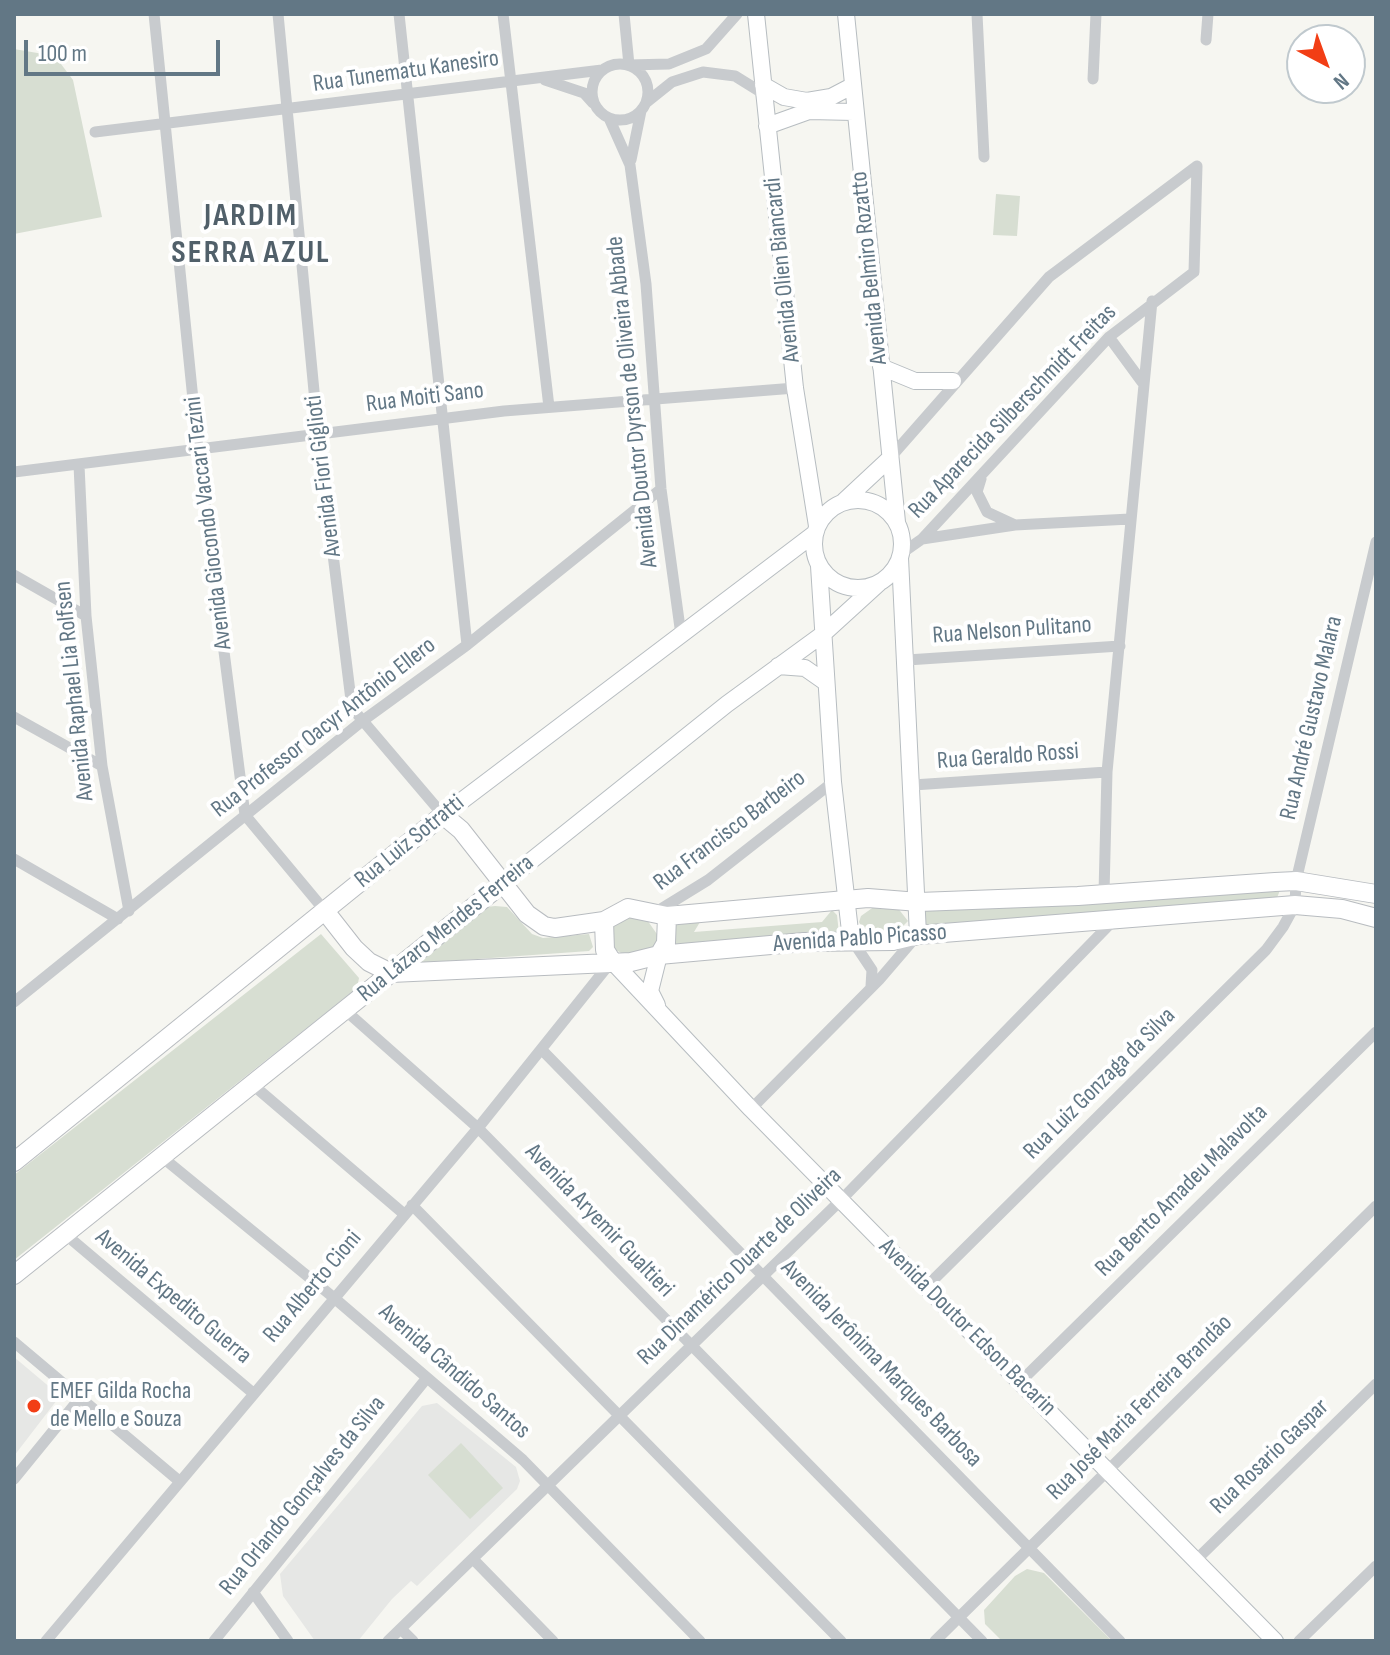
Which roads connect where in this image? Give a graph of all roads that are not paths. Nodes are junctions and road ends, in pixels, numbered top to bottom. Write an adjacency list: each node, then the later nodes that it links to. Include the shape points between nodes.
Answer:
1 (154, 14): 26 (street, Avenida Giocondo Vaccari Tezini)
2 (278, 14): 23 (street, Avenida Fiori Giglioti)
3 (399, 14): 20 (street)
4 (503, 14): 17 (street)
5 (624, 14): 13 (street)
6 (737, 14): 13 (street, via 706,49 669,64)
7 (756, 14): 19 (street, Avenida Olien Biancardi)
8 (846, 14): 18 (street, Avenida Belmiro Rozatto)
9 (977, 14): 29 (street)
10 (1096, 14): 16 (street)
11 (1208, 14): 12 (street)
12 (1206, 40)
13 (629, 65): 14 (street); 22 (street, via 647,84)
14 (602, 70): 15 (street, Rua Tunematu Kanesiro); 21 (street, via 592,86)
15 (533, 78): 17 (street, Rua Tunematu Kanesiro); 21 (street, Rua Tunematu Kanesiro, via 560,82)
16 (1093, 79)
17 (509, 81): 20 (street, Rua Tunematu Kanesiro); 38 (street)
18 (852, 86): 19 (street, via 807,101); 24 (street, Avenida Belmiro Rozatto)
19 (764, 90): 22 (street, via 735,76 703,72 672,82); 27 (street, Avenida Olien Biancardi)
20 (407, 96): 23 (street, Rua Tunematu Kanesiro); 39 (street)
21 (595, 105): 25 (street)
22 (644, 106): 25 (street, via 627,119); 30 (street, Avenida Doutor Dyrson de Oliveira Abbade)
23 (288, 110): 26 (street, Rua Tunematu Kanesiro); 40 (street, Avenida Fiori Giglioti)
24 (854, 112): 27 (street, via 809,111); 33 (street, Avenida Belmiro Rozatto)
25 (609, 118): 30 (street, Avenida Doutor Dyrson de Oliveira Abbade)
26 (165, 124): 28 (street, Rua Tunematu Kanesiro); 41 (street, Avenida Giocondo Vaccari Tezini)
27 (767, 126): 36 (street, Avenida Olien Biancardi)
28 (95, 132)
29 (984, 157)
30 (630, 165): 37 (street, Avenida Doutor Dyrson de Oliveira Abbade, via 646,284)
31 (1152, 301): 32 (street, Rua Aparecida Silberschmidt Freitas); 34 (street, Rua Aparecida Silberschmidt Freitas, via 1194,272 1197,166 1049,277); 35 (street)
32 (1109, 337): 35 (street); 45 (street, Rua Aparecida Silberschmidt Freitas)
33 (881, 367): 34 (street, via 915,381); 42 (street, Avenida Belmiro Rozatto)
34 (953, 381): 42 (street)
35 (1142, 382): 48 (street)
36 (795, 388): 37 (street, Rua Moiti Sano); 51 (street, Avenida Olien Biancardi)
37 (652, 398): 38 (street, Rua Moiti Sano); 46 (street, Avenida Doutor Dyrson de Oliveira Abbade)
38 (549, 407): 39 (street, Rua Moiti Sano)
39 (442, 420): 40 (street, Rua Moiti Sano); 61 (street)
40 (318, 433): 41 (street, Rua Moiti Sano); 67 (street, Avenida Fiori Giglioti, via 352,708)
41 (198, 449): 43 (street, Rua Moiti Sano); 72 (street, Avenida Giocondo Vaccari Tezini)
42 (888, 460): 47 (street); 49 (street, Avenida Belmiro Rozatto)
43 (79, 465): 44 (street, Rua Moiti Sano); 58 (street, Avenida Raphael Lia Rolfsen)
44 (14, 472)
45 (983, 474): 50 (street, via 977,492 980,502 987,512); 52 (street, Rua Aparecida Silberschmidt Freitas)
46 (661, 489): 60 (street, Avenida Doutor Dyrson de Oliveira Abbade); 61 (street, Rua Professor Oacyr Antônio Ellero)
47 (844, 501): 49 (street, via 865,499 884,507); 51 (street, via 828,511)
48 (1130, 519): 50 (street); 62 (street)
49 (897, 522): 54 (street)
50 (1015, 525): 52 (street)
51 (816, 530): 55 (street); 60 (street, Rua Luiz Sotratti)
52 (922, 539): 54 (street, Rua Aparecida Silberschmidt Freitas)
53 (1376, 542): 75 (street, Rua André Gustavo Malara)
54 (901, 555): 57 (street, via 896,568); 63 (street)
55 (819, 566): 57 (street, via 835,582 857,588); 59 (street)
56 (14, 575): 58 (street)
57 (879, 583): 59 (street, Rua Lázaro Mendes Ferreira)
58 (86, 616): 68 (street, Avenida Raphael Lia Rolfsen)
59 (823, 634): 64 (street, Rua Lázaro Mendes Ferreira); 65 (street)
60 (681, 635): 73 (street, Rua Luiz Sotratti)
61 (467, 645): 67 (street, Rua Professor Oacyr Antônio Ellero)
62 (1120, 646): 63 (street, Rua Nelson Pulitano); 69 (street)
63 (907, 660): 71 (street)
64 (778, 666): 65 (street, via 805,668); 76 (street, Rua Lázaro Mendes Ferreira)
65 (825, 682): 70 (street)
66 (14, 717): 68 (street)
67 (361, 722): 72 (street, Rua Professor Oacyr Antônio Ellero); 73 (street, Avenida Fiori Giglioti)
68 (102, 766): 82 (street, Avenida Raphael Lia Rolfsen)
69 (1107, 772): 71 (street, Rua Geraldo Rossi); 77 (street)
70 (833, 782): 79 (street); 84 (street, Rua Francisco Barbeiro)
71 (913, 785): 80 (street)
72 (245, 815): 82 (street, Rua Professor Oacyr Antônio Ellero); 83 (street)
73 (443, 815): 76 (main road, Avenida Fiori Giglioti); 83 (main road, Rua Luiz Sotratti)
74 (14, 859): 87 (street)
75 (1296, 881): 77 (main road, Avenida Pablo Picasso); 78 (main road, Avenida Pablo Picasso); 81 (street, Rua André Gustavo Malara)
76 (502, 884): 88 (main road, Avenida Pablo Picasso, via 544,926); 93 (main road, Rua Lázaro Mendes Ferreira)
77 (1104, 893): 80 (main road, Avenida Pablo Picasso)
78 (1376, 894)
79 (846, 900): 80 (main road, Avenida Pablo Picasso); 84 (main road, Avenida Pablo Picasso); 90 (street)
80 (919, 902): 89 (street)
81 (1295, 905): 85 (main road, Avenida Pablo Picasso); 86 (main road, Avenida Pablo Picasso); 111 (street, Rua Luiz Gonzaga da Silva, via 1266,950)
82 (129, 911): 87 (street, Rua Professor Oacyr Antônio Ellero)
83 (325, 911): 93 (main road, via 354,948); 104 (main road, Rua Luiz Sotratti)
84 (660, 914): 88 (main road, Avenida Pablo Picasso, via 628,908); 91 (main road, via 666,943)
85 (1115, 918): 89 (main road, Avenida Pablo Picasso); 105 (street, Rua Dinamérico Duarte de Oliveira)
86 (1376, 918)
87 (118, 919): 95 (street, Rua Professor Oacyr Antônio Ellero)
88 (604, 921): 92 (main road, via 605,950)
89 (918, 935): 90 (main road, Avenida Pablo Picasso, via 893,941); 94 (street)
90 (851, 940): 91 (main road, Avenida Pablo Picasso); 94 (street, via 872,970)
91 (659, 955): 92 (main road, Avenida Pablo Picasso); 97 (street, via 650,991)
92 (612, 961): 93 (main road, Avenida Pablo Picasso); 97 (street, Avenida Doutor Edson Bacarin); 99 (street, Rua Alberto Cioni)
93 (391, 973): 96 (main road, Rua Lázaro Mendes Ferreira)
94 (871, 986): 101 (street)
95 (15, 1000)
96 (346, 1011): 100 (main road, Rua Lázaro Mendes Ferreira); 102 (street, Avenida Aryemir Gualtieri)
97 (661, 1014): 101 (street, Avenida Doutor Edson Bacarin)
98 (1376, 1032): 116 (street, Rua Bento Amadeu Malavolta)
99 (542, 1050): 102 (street, Rua Alberto Cioni); 110 (street, Avenida Jerônima Marques Barbosa)
100 (253, 1085): 103 (main road, Rua Lázaro Mendes Ferreira); 107 (street)
101 (751, 1109): 105 (street, Avenida Doutor Edson Bacarin)
102 (478, 1128): 107 (street, Rua Alberto Cioni); 114 (street, Avenida Aryemir Gualtieri)
103 (162, 1157): 108 (main road, Rua Lázaro Mendes Ferreira); 112 (street, Avenida Cândido Santos)
104 (14, 1162)
105 (841, 1200): 110 (street, Rua Dinamérico Duarte de Oliveira); 111 (street, Avenida Doutor Edson Bacarin)
106 (1376, 1206): 121 (street, Rua José Maria Ferreira Brandão)
107 (408, 1210): 112 (street, Rua Alberto Cioni); 120 (street)
108 (65, 1234): 109 (main road, Rua Lázaro Mendes Ferreira); 118 (street, Avenida Expedito Guerra)
109 (14, 1275)
110 (763, 1276): 114 (street, Rua Dinamérico Duarte de Oliveira); 125 (street, Avenida Jerônima Marques Barbosa)
111 (926, 1287): 116 (street, Avenida Doutor Edson Bacarin)
112 (333, 1297): 115 (street, Avenida Cândido Santos); 118 (street, Rua Alberto Cioni)
113 (14, 1342): 119 (street)
114 (690, 1347): 120 (street, Rua Dinamérico Duarte de Oliveira); 130 (street, Avenida Aryemir Gualtieri)
115 (426, 1379): 124 (street, Avenida Cândido Santos); 129 (street, Rua Orlando Gonçalves da Silva)
116 (1020, 1382): 121 (street, Avenida Doutor Edson Bacarin)
117 (1376, 1384): 127 (street, Rua Rosario Gaspar)
118 (253, 1393): 123 (street, Rua Alberto Cioni)
119 (80, 1398): 122 (street); 123 (street)
120 (619, 1417): 124 (street, Rua Dinamérico Duarte de Oliveira); 139 (street)
121 (1107, 1471): 125 (street, Rua José Maria Ferreira Brandão); 127 (street, Avenida Doutor Edson Bacarin)
122 (14, 1479)
123 (178, 1480): 132 (street, Rua Alberto Cioni)
124 (548, 1485): 126 (street, Rua Dinamérico Duarte de Oliveira); 138 (street, Avenida Cândido Santos)
125 (1029, 1547): 130 (street, Rua José Maria Ferreira Brandão); 142 (street, Avenida Jerônima Marques Barbosa)
126 (473, 1559): 131 (street, Rua Dinamérico Duarte de Oliveira); 137 (street)
127 (1196, 1560): 143 (street, Avenida Doutor Edson Bacarin)
128 (1376, 1566): 144 (street)
129 (253, 1592): 133 (street, Rua Orlando Gonçalves da Silva); 134 (street)
130 (959, 1617): 140 (street, Rua José Maria Ferreira Brandão); 141 (street, Avenida Aryemir Gualtieri)
131 (401, 1629): 135 (street, Rua Dinamérico Duarte de Oliveira); 136 (street)
132 (46, 1641)
133 (214, 1641)
134 (288, 1641)
135 (388, 1641)
136 (413, 1641)
137 (553, 1641)
138 (700, 1641)
139 (841, 1641)
140 (935, 1641)
141 (982, 1641)
142 (1120, 1641)
143 (1275, 1641)
144 (1299, 1641)

